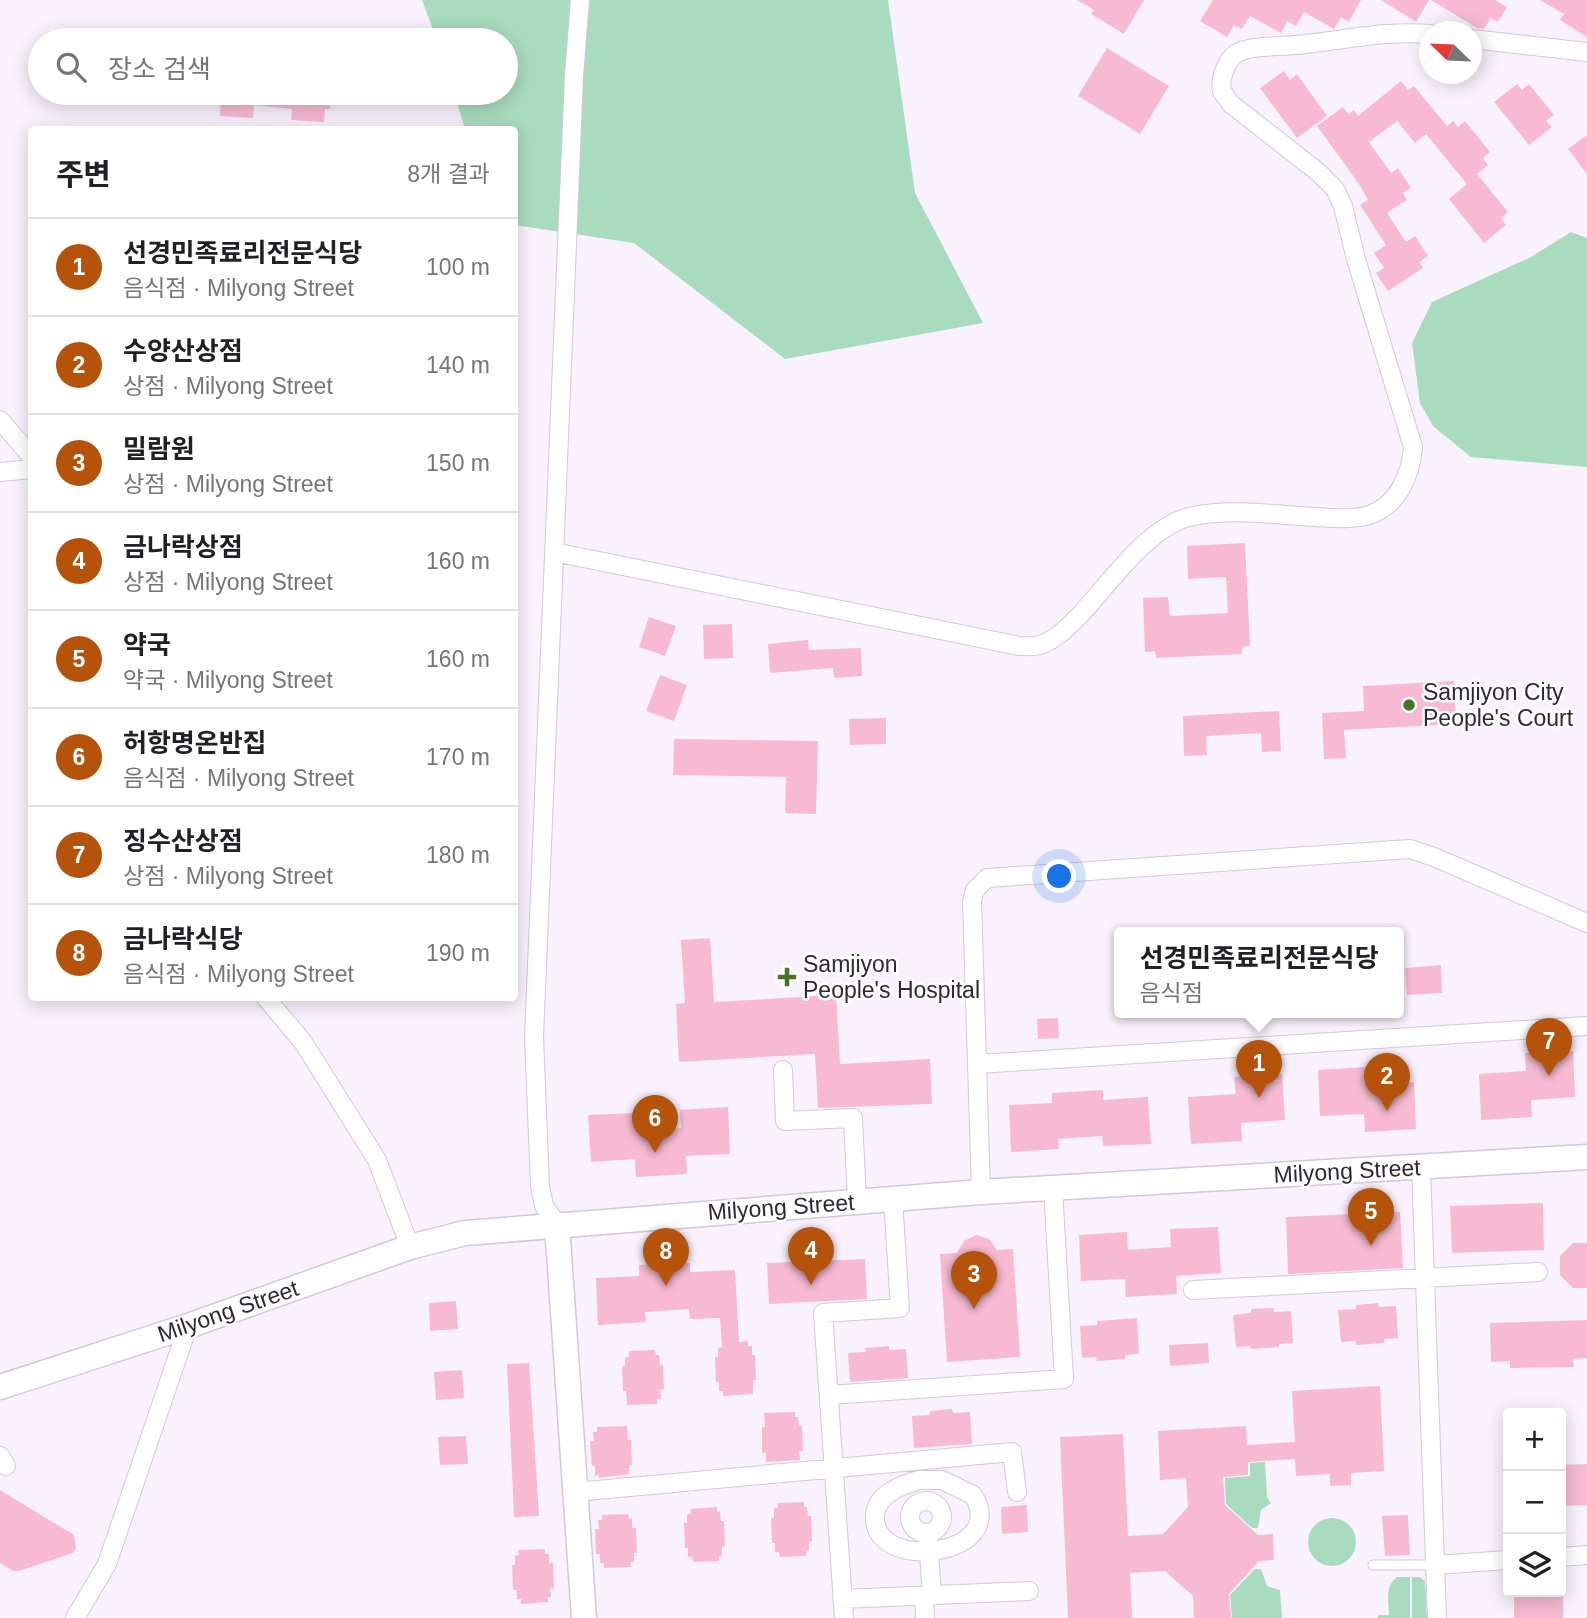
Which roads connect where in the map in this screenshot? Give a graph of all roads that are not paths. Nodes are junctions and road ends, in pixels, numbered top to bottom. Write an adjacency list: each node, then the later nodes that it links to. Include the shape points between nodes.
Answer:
1 (580, 0): 9 (street)
2 (1419, 33): 9 (street, via 1254,49 1237,53 1222,77 1222,91 1231,104 1318,172 1335,189 1343,206 1413,447 1412,466 1403,487 1371,515 1220,513 1172,523 1148,541 1065,630 1037,646)
3 (1482, 40): 4 (street)
4 (1587, 52)
5 (0, 420): 6 (street)
6 (28, 452)
7 (28, 469): 8 (street)
8 (0, 472)
9 (554, 552): 21 (street, via 534,1037 540,1186 544,1206)
10 (1587, 923): 13 (street, via 1410,849 988,878 975,890 972,901)
11 (269, 1001): 22 (street, via 303,1042 377,1160)
12 (1587, 1026): 13 (street)
13 (976, 1064): 18 (street)
14 (783, 1070): 20 (street, via 785,1121 853,1118)
15 (1587, 1157): 16 (main road, Milyong Street)
16 (1421, 1167): 17 (main road, Milyong Street); 24 (street)
17 (1053, 1188): 18 (main road, Milyong Street); 28 (street, via 1064,1379)
18 (981, 1192): 19 (main road, Milyong Street)
19 (893, 1199): 20 (main road, Milyong Street); 28 (street, via 900,1308 824,1314)
20 (857, 1202): 21 (main road, Milyong Street)
21 (557, 1224): 22 (main road, Milyong Street, via 465,1233); 32 (main road)
22 (410, 1247): 26 (main road, Milyong Street)
23 (1538, 1272): 24 (street)
24 (1425, 1276): 25 (street); 39 (street)
25 (1194, 1290)
26 (188, 1326): 27 (main road, Milyong Street); 43 (street, via 107,1564)
27 (0, 1387)
28 (829, 1395): 30 (street)
29 (921, 1460): 30 (street); 31 (street); 33 (street, via 1012,1452)
30 (833, 1467): 32 (street); 42 (street)
31 (923, 1480): 34 (street, via 926,1501 942,1513 939,1526 927,1533); 34 (street, via 887,1495 875,1520 890,1543); 34 (street, via 942,1480 965,1489 981,1512 980,1522 968,1537)
32 (575, 1492): 44 (main road)
33 (1017, 1492)
34 (929, 1552): 41 (street)
35 (1587, 1555): 36 (street)
36 (1566, 1557)
37 (1503, 1560): 39 (street)
38 (1373, 1565): 39 (lane)
39 (1435, 1565): 47 (street)
40 (1029, 1591): 41 (street)
41 (928, 1597): 42 (street); 46 (street)
42 (842, 1599): 45 (street)
43 (75, 1618)
44 (584, 1618)
45 (844, 1618)
46 (925, 1618)
47 (1437, 1618)

